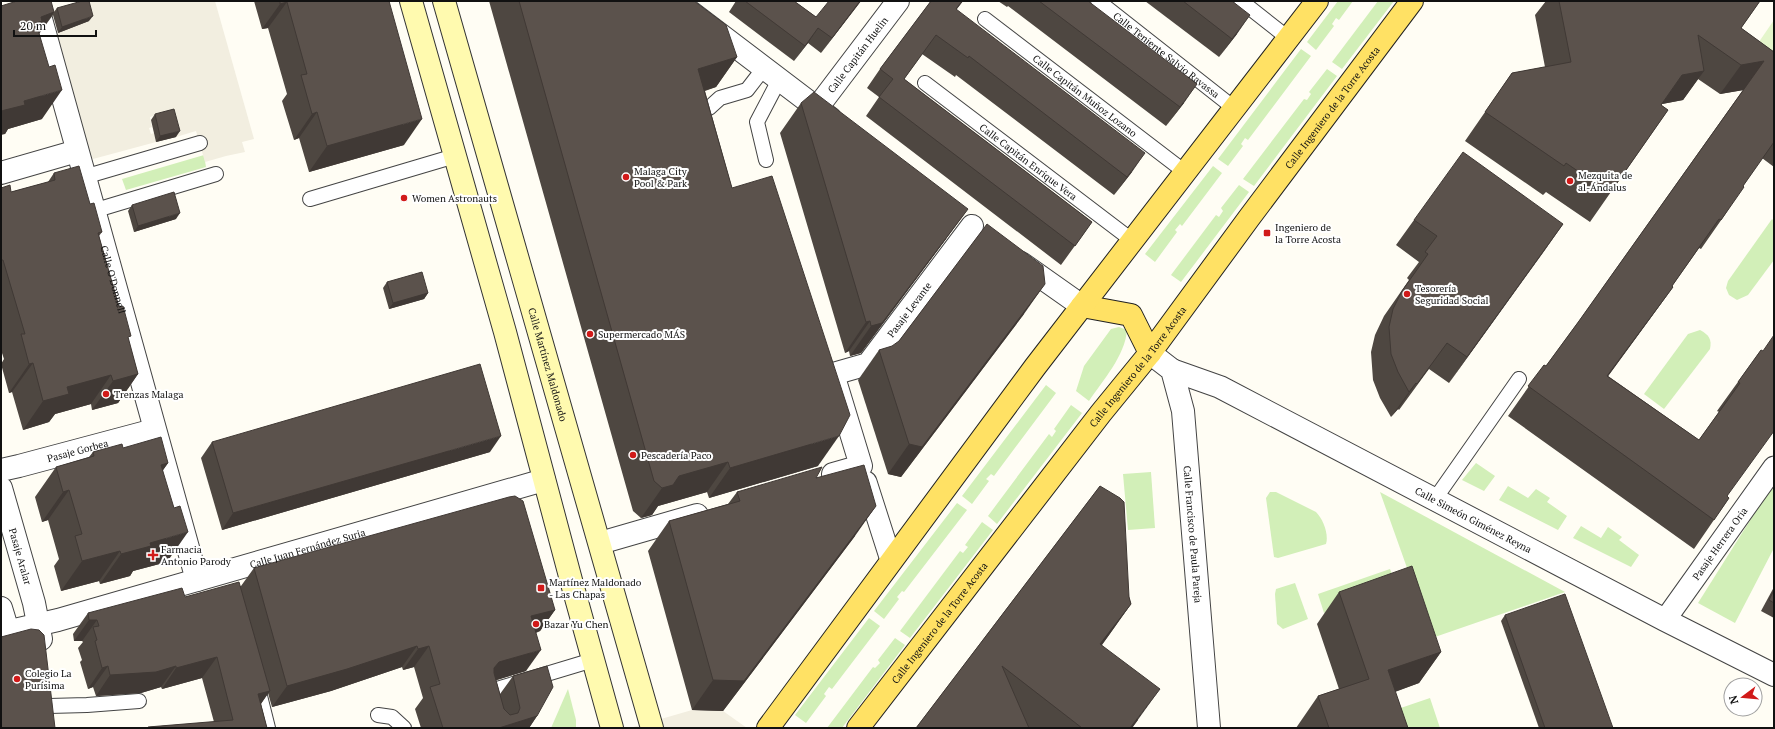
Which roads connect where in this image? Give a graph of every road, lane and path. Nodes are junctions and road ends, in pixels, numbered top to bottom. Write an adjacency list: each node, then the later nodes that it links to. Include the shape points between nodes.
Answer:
1 (36, 1): 19 (street, Calle O'Donnell)
2 (411, 1): 20 (main road)
3 (444, 1): 44 (main road, Calle Martínez Maldonado)
4 (676, 1): 12 (street)
5 (898, 1): 15 (street, Calle Capitán Huelin)
6 (1098, 1): 16 (lane, Calle Teniente Salvio Ravassa)
7 (1241, 1): 11 (lane)
8 (1317, 1): 11 (main road)
9 (1412, 1): 32 (main road, Calle Ingeniero de la Torre Acosta)
10 (985, 19): 23 (lane, Calle Capitán Muñoz Lozano)
11 (1288, 38): 16 (main road)
12 (771, 74): 14 (lane, via 747,90 720,98); 15 (street); 21 (lane, via 757,122)
13 (925, 83): 29 (lane, Calle Capitán Enrique Vera)
14 (709, 108)
15 (817, 108): 17 (street)
16 (1234, 108): 23 (main road)
17 (848, 131)
18 (200, 143): 25 (lane)
19 (77, 151): 22 (street); 25 (street, Calle O'Donnell)
20 (455, 156): 26 (lane); 39 (main road)
21 (766, 160)
22 (1, 172)
23 (1185, 172): 29 (main road)
24 (216, 174): 27 (lane)
25 (84, 177): 27 (street, Calle O'Donnell)
26 (310, 199)
27 (93, 211): 35 (street, Calle O'Donnell)
28 (954, 212): 36 (street, Pasaje Levante, via 978,231 868,364 832,374)
29 (1132, 241): 31 (main road)
30 (1004, 250): 31 (street)
31 (1082, 306): 32 (main road, via 1131,315); 45 (main road)
32 (1150, 353): 33 (street); 66 (main road, Calle Ingeniero de la Torre Acosta, via 1096,419)
33 (1172, 370): 42 (street, Calle Simeón Giménez Reyna, via 1220,387); 67 (street, Calle Francisco de Paula Pareja, via 1183,411)
34 (1519, 379): 42 (lane)
35 (154, 430): 38 (street, Pasaje Gorbea); 46 (street, Calle O'Donnell)
36 (861, 466): 40 (street); 45 (street)
37 (1774, 467): 48 (street, Pasaje Herrera Oria)
38 (1, 470)
39 (544, 480): 46 (street, Calle Juan Fernández Suria, via 227,578); 51 (main road)
40 (815, 480)
41 (1, 488): 49 (street, Pasaje Aralar)
42 (1435, 499): 48 (street, Calle Simeón Giménez Reyna)
43 (716, 509): 44 (street)
44 (600, 543): 64 (main road, Calle Martínez Maldonado)
45 (892, 560): 65 (main road)
46 (197, 580): 49 (street, Calle Juan Fernández Suria)
47 (1, 608): 50 (street)
48 (1665, 620): 53 (street, Calle Simeón Giménez Reyna)
49 (39, 625): 50 (street, Calle Juan Fernández Suria); 52 (street, Pasaje Aralar)
50 (4, 632)
51 (593, 660): 62 (lane, via 487,692); 63 (main road)
52 (44, 661)
53 (1774, 674)
54 (254, 675): 60 (lane)
55 (47, 683): 57 (street)
56 (140, 701): 57 (lane)
57 (49, 706): 59 (street)
58 (378, 715): 61 (lane, via 392,716)
59 (52, 728)
60 (268, 728)
61 (404, 728)
62 (496, 728)
63 (612, 728)
64 (652, 728)
65 (768, 728)
66 (858, 728)
67 (1209, 728)

